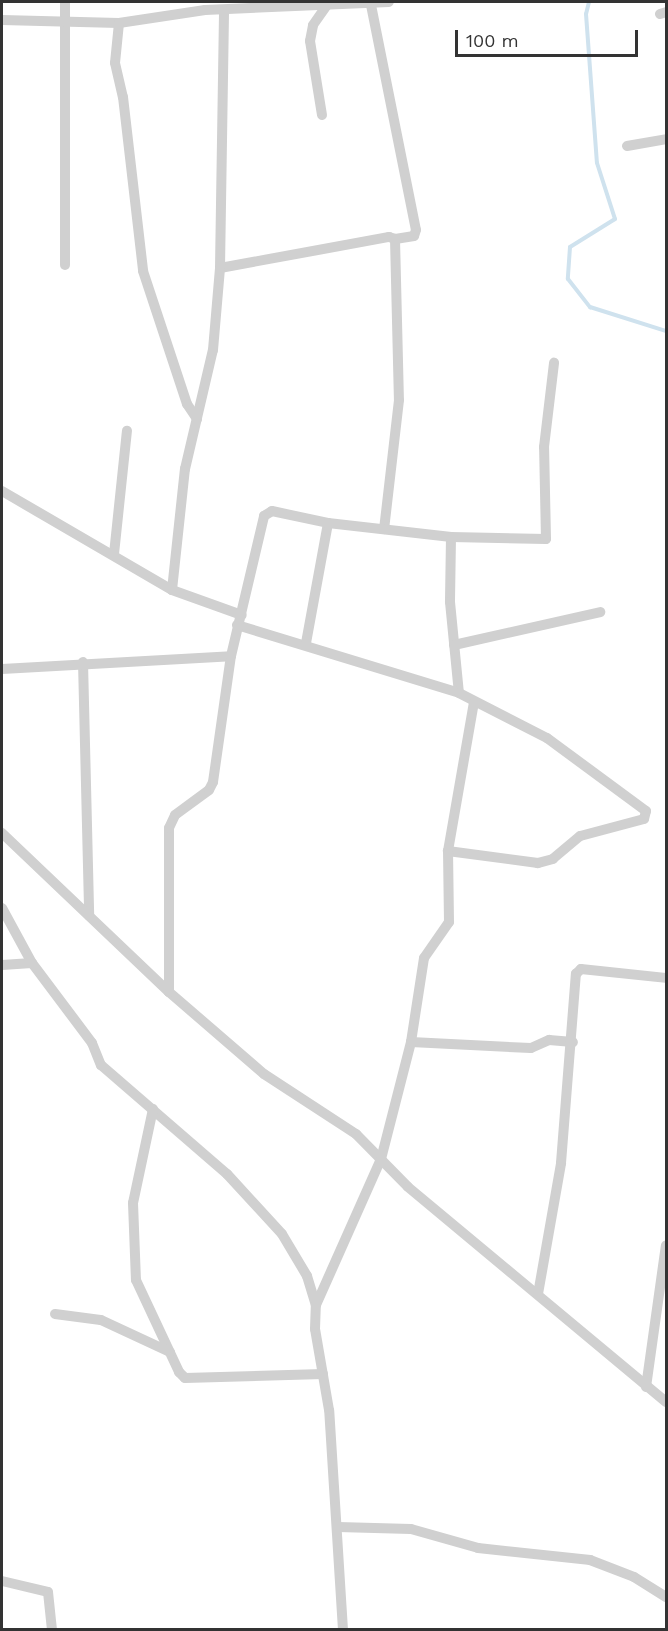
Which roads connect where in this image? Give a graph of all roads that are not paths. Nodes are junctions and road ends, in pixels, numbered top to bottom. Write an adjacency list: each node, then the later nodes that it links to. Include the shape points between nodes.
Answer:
1 (64, 2): 8 (street)
2 (388, 2): 4 (street)
3 (327, 4): 4 (street); 6 (street); 10 (street, via 313,26 310,41)
4 (371, 5): 13 (street, via 416,230 414,236)
5 (205, 6): 6 (street); 9 (street)
6 (224, 10): 15 (street)
7 (2, 20): 8 (street)
8 (65, 22): 9 (street); 14 (street)
9 (119, 23): 17 (street, via 115,63 123,96 144,280 187,404)
10 (322, 115)
11 (666, 139): 12 (street)
12 (627, 146)
13 (395, 239): 15 (street); 21 (street, via 399,400)
14 (65, 265)
15 (220, 268): 17 (street, via 213,350)
16 (554, 363): 22 (street, via 544,447 548,536 536,541)
17 (197, 419): 24 (street, via 185,469)
18 (127, 431): 23 (street)
19 (2, 490): 23 (street)
20 (328, 523): 21 (street); 26 (street, via 267,512); 27 (street)
21 (384, 529): 22 (street)
22 (451, 537): 28 (street)
23 (114, 554): 24 (street)
24 (172, 590): 26 (street)
25 (600, 612): 28 (street)
26 (240, 620): 27 (street); 29 (street)
27 (306, 644): 32 (street)
28 (454, 645): 32 (street)
29 (231, 657): 30 (street); 41 (street, via 213,782 209,790 175,815 169,828)
30 (83, 662): 31 (street); 37 (street)
31 (2, 669)
32 (459, 693): 33 (street)
33 (474, 702): 35 (street); 35 (street, via 547,738 646,811 646,815 591,830 553,859 538,863)
34 (2, 833): 37 (street)
35 (448, 851): 42 (street, via 449,922 424,958)
36 (2, 908): 38 (street)
37 (89, 916): 41 (street)
38 (32, 963): 39 (street); 44 (street, via 92,1043 101,1065)
39 (2, 965)
40 (666, 978): 43 (street, via 581,969 576,974)
41 (169, 992): 45 (street, via 264,1074 356,1134)
42 (411, 1042): 43 (street, via 531,1048 549,1041); 45 (street)
43 (573, 1042): 47 (street, via 561,1163)
44 (153, 1108): 48 (street, via 227,1174 282,1234 307,1276); 50 (street, via 132,1203 135,1273)
45 (381, 1160): 47 (street, via 408,1187); 48 (street)
46 (666, 1245): 52 (street)
47 (538, 1294): 52 (street)
48 (316, 1305): 51 (street, via 315,1329)
49 (55, 1314): 50 (street, via 101,1320)
50 (170, 1352): 51 (street, via 185,1378)
51 (323, 1374): 54 (street)
52 (646, 1387): 53 (street)
53 (666, 1402)
54 (338, 1527): 56 (street, via 411,1529 478,1548 590,1560 634,1577); 58 (street)
55 (2, 1581): 57 (street, via 48,1592)
56 (666, 1597)
57 (52, 1629)
58 (343, 1629)

